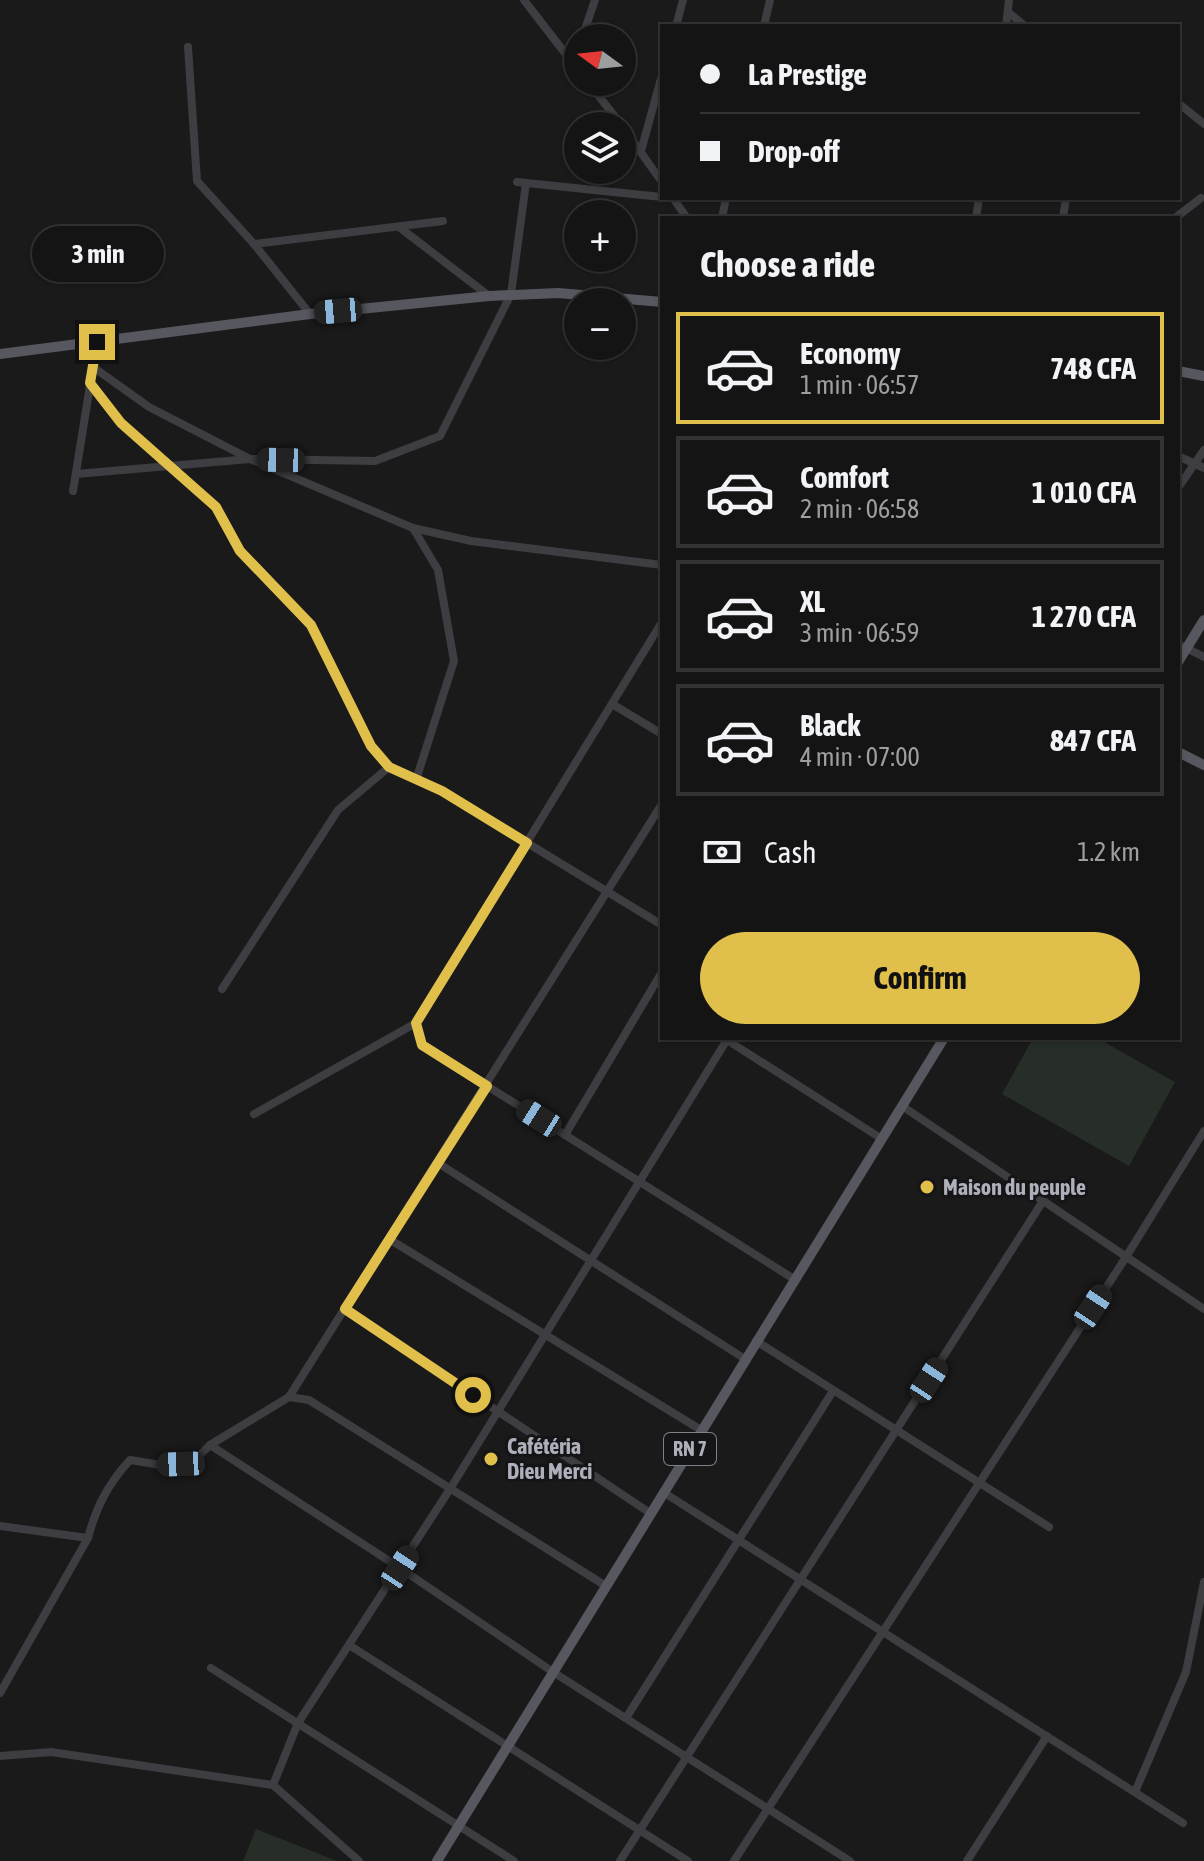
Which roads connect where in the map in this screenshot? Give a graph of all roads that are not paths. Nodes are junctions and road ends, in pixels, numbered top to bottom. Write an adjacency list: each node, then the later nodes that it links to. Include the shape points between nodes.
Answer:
1 (524, 0): 13 (street)
2 (595, 0): 7 (street)
3 (683, 0): 8 (street)
4 (770, 0): 9 (street)
5 (1009, 0): 6 (street)
6 (1008, 12): 10 (street); 11 (street)
7 (587, 24)
8 (677, 24)
9 (764, 24)
10 (1006, 24)
11 (1023, 24)
12 (188, 47): 27 (street, via 197,181)
13 (564, 51)
14 (660, 82): 20 (street)
15 (599, 96): 17 (street)
16 (1180, 105): 18 (street)
17 (611, 112)
18 (1204, 124)
19 (636, 144): 20 (street)
20 (641, 151): 21 (street)
21 (660, 179)
22 (660, 197): 28 (street, via 522,182)
23 (1201, 198): 24 (street)
24 (1178, 216)
25 (443, 221): 26 (street)
26 (398, 226): 27 (street); 29 (street)
27 (254, 244): 31 (street)
28 (511, 294): 29 (main road); 30 (main road); 40 (street, via 440,436 375,461)
29 (489, 296): 31 (main road)
30 (660, 302)
31 (310, 314): 32 (main road)
32 (97, 342): 33 (main road); 34 (street)
33 (0, 354)
34 (93, 367): 37 (street); 40 (street, via 149,407)
35 (1180, 371): 36 (main road)
36 (1204, 376)
37 (90, 383): 41 (street, via 121,423); 43 (street)
38 (1204, 450): 42 (street)
39 (1180, 457): 42 (street)
40 (250, 459): 41 (street); 46 (street)
41 (170, 466): 43 (street); 56 (street, via 216,507 240,551 311,625 371,746)
42 (1200, 466): 44 (street)
43 (76, 474): 45 (street)
44 (1180, 486)
45 (73, 491)
46 (413, 528): 47 (street, via 471,541); 57 (street, via 438,570 454,661)
47 (660, 565)
48 (1204, 620): 50 (main road)
49 (660, 625): 52 (street)
50 (1182, 646): 51 (street)
51 (1204, 657)
52 (612, 704): 53 (street); 59 (street)
53 (660, 733)
54 (1180, 753): 55 (main road)
55 (1204, 765)
56 (389, 767): 57 (street); 63 (street, via 338,810)
57 (416, 780): 59 (street)
58 (660, 807): 60 (street)
59 (527, 843): 60 (street); 64 (street)
60 (608, 892): 61 (street); 68 (street)
61 (660, 924)
62 (660, 975): 72 (street)
63 (222, 989)
64 (416, 1023): 68 (street, via 422,1045); 70 (street)
65 (726, 1040): 75 (street)
66 (729, 1040): 73 (street)
67 (943, 1040): 69 (main road, RN 7)
68 (487, 1086): 72 (street); 74 (street)
69 (902, 1106): 73 (main road, RN 7); 76 (street)
70 (254, 1114)
71 (1204, 1131): 78 (street)
72 (565, 1135): 75 (street)
73 (882, 1139): 80 (main road, RN 7)
74 (438, 1163): 77 (street); 79 (street)
75 (639, 1182): 79 (street); 80 (street)
76 (1043, 1201): 78 (street); 90 (street)
77 (389, 1239): 82 (street); 83 (street)
78 (1126, 1257): 81 (street); 92 (street)
79 (591, 1261): 83 (street); 85 (street)
80 (794, 1279): 84 (main road, RN 7)
81 (1204, 1308)
82 (345, 1309): 87 (street); 88 (street)
83 (546, 1335): 88 (street); 89 (street)
84 (756, 1341): 85 (main road, RN 7); 86 (street)
85 (745, 1359): 89 (main road, RN 7)
86 (833, 1391): 90 (street); 99 (street)
87 (289, 1397): 91 (street); 93 (street, via 309,1400)
88 (499, 1412): 93 (street); 95 (street)
89 (701, 1430): 94 (main road, RN 7)
90 (896, 1431): 92 (street); 101 (street)
91 (210, 1445): 98 (street, via 195,1460 181,1464 130,1460 113,1478); 100 (street)
92 (979, 1483): 97 (street); 104 (street)
93 (450, 1489): 100 (street); 103 (street)
94 (663, 1492): 95 (main road, RN 7); 99 (street)
95 (650, 1513): 103 (main road, RN 7)
96 (0, 1526): 98 (street)
97 (1049, 1527)
98 (88, 1538): 108 (street)
99 (739, 1540): 101 (street); 109 (street)
100 (400, 1568): 105 (street); 107 (street)
101 (801, 1579): 104 (street); 114 (street)
102 (1204, 1582): 116 (street, via 1186,1672)
103 (606, 1586): 107 (main road, RN 7)
104 (882, 1632): 111 (street); 117 (street)
105 (349, 1645): 110 (street); 112 (street)
106 (211, 1668): 110 (street)
107 (553, 1672): 109 (street); 112 (main road, RN 7)
108 (0, 1693)
109 (626, 1718): 114 (street)
110 (298, 1723): 115 (street); 119 (street)
111 (1047, 1736): 116 (street); 128 (street)
112 (508, 1746): 119 (main road, RN 7); 120 (street)
113 (0, 1756): 115 (street, via 51,1752)
114 (687, 1757): 117 (street); 120 (street)
115 (273, 1785): 121 (street)
116 (1135, 1792): 118 (street)
117 (768, 1809): 126 (street); 127 (street)
118 (1183, 1823)
119 (459, 1826): 122 (main road, RN 7); 123 (street)
120 (640, 1830): 124 (street); 125 (street)
121 (359, 1861)
122 (437, 1861)
123 (514, 1861)
124 (620, 1861)
125 (688, 1861)
126 (734, 1861)
127 (850, 1861)
128 (967, 1861)

